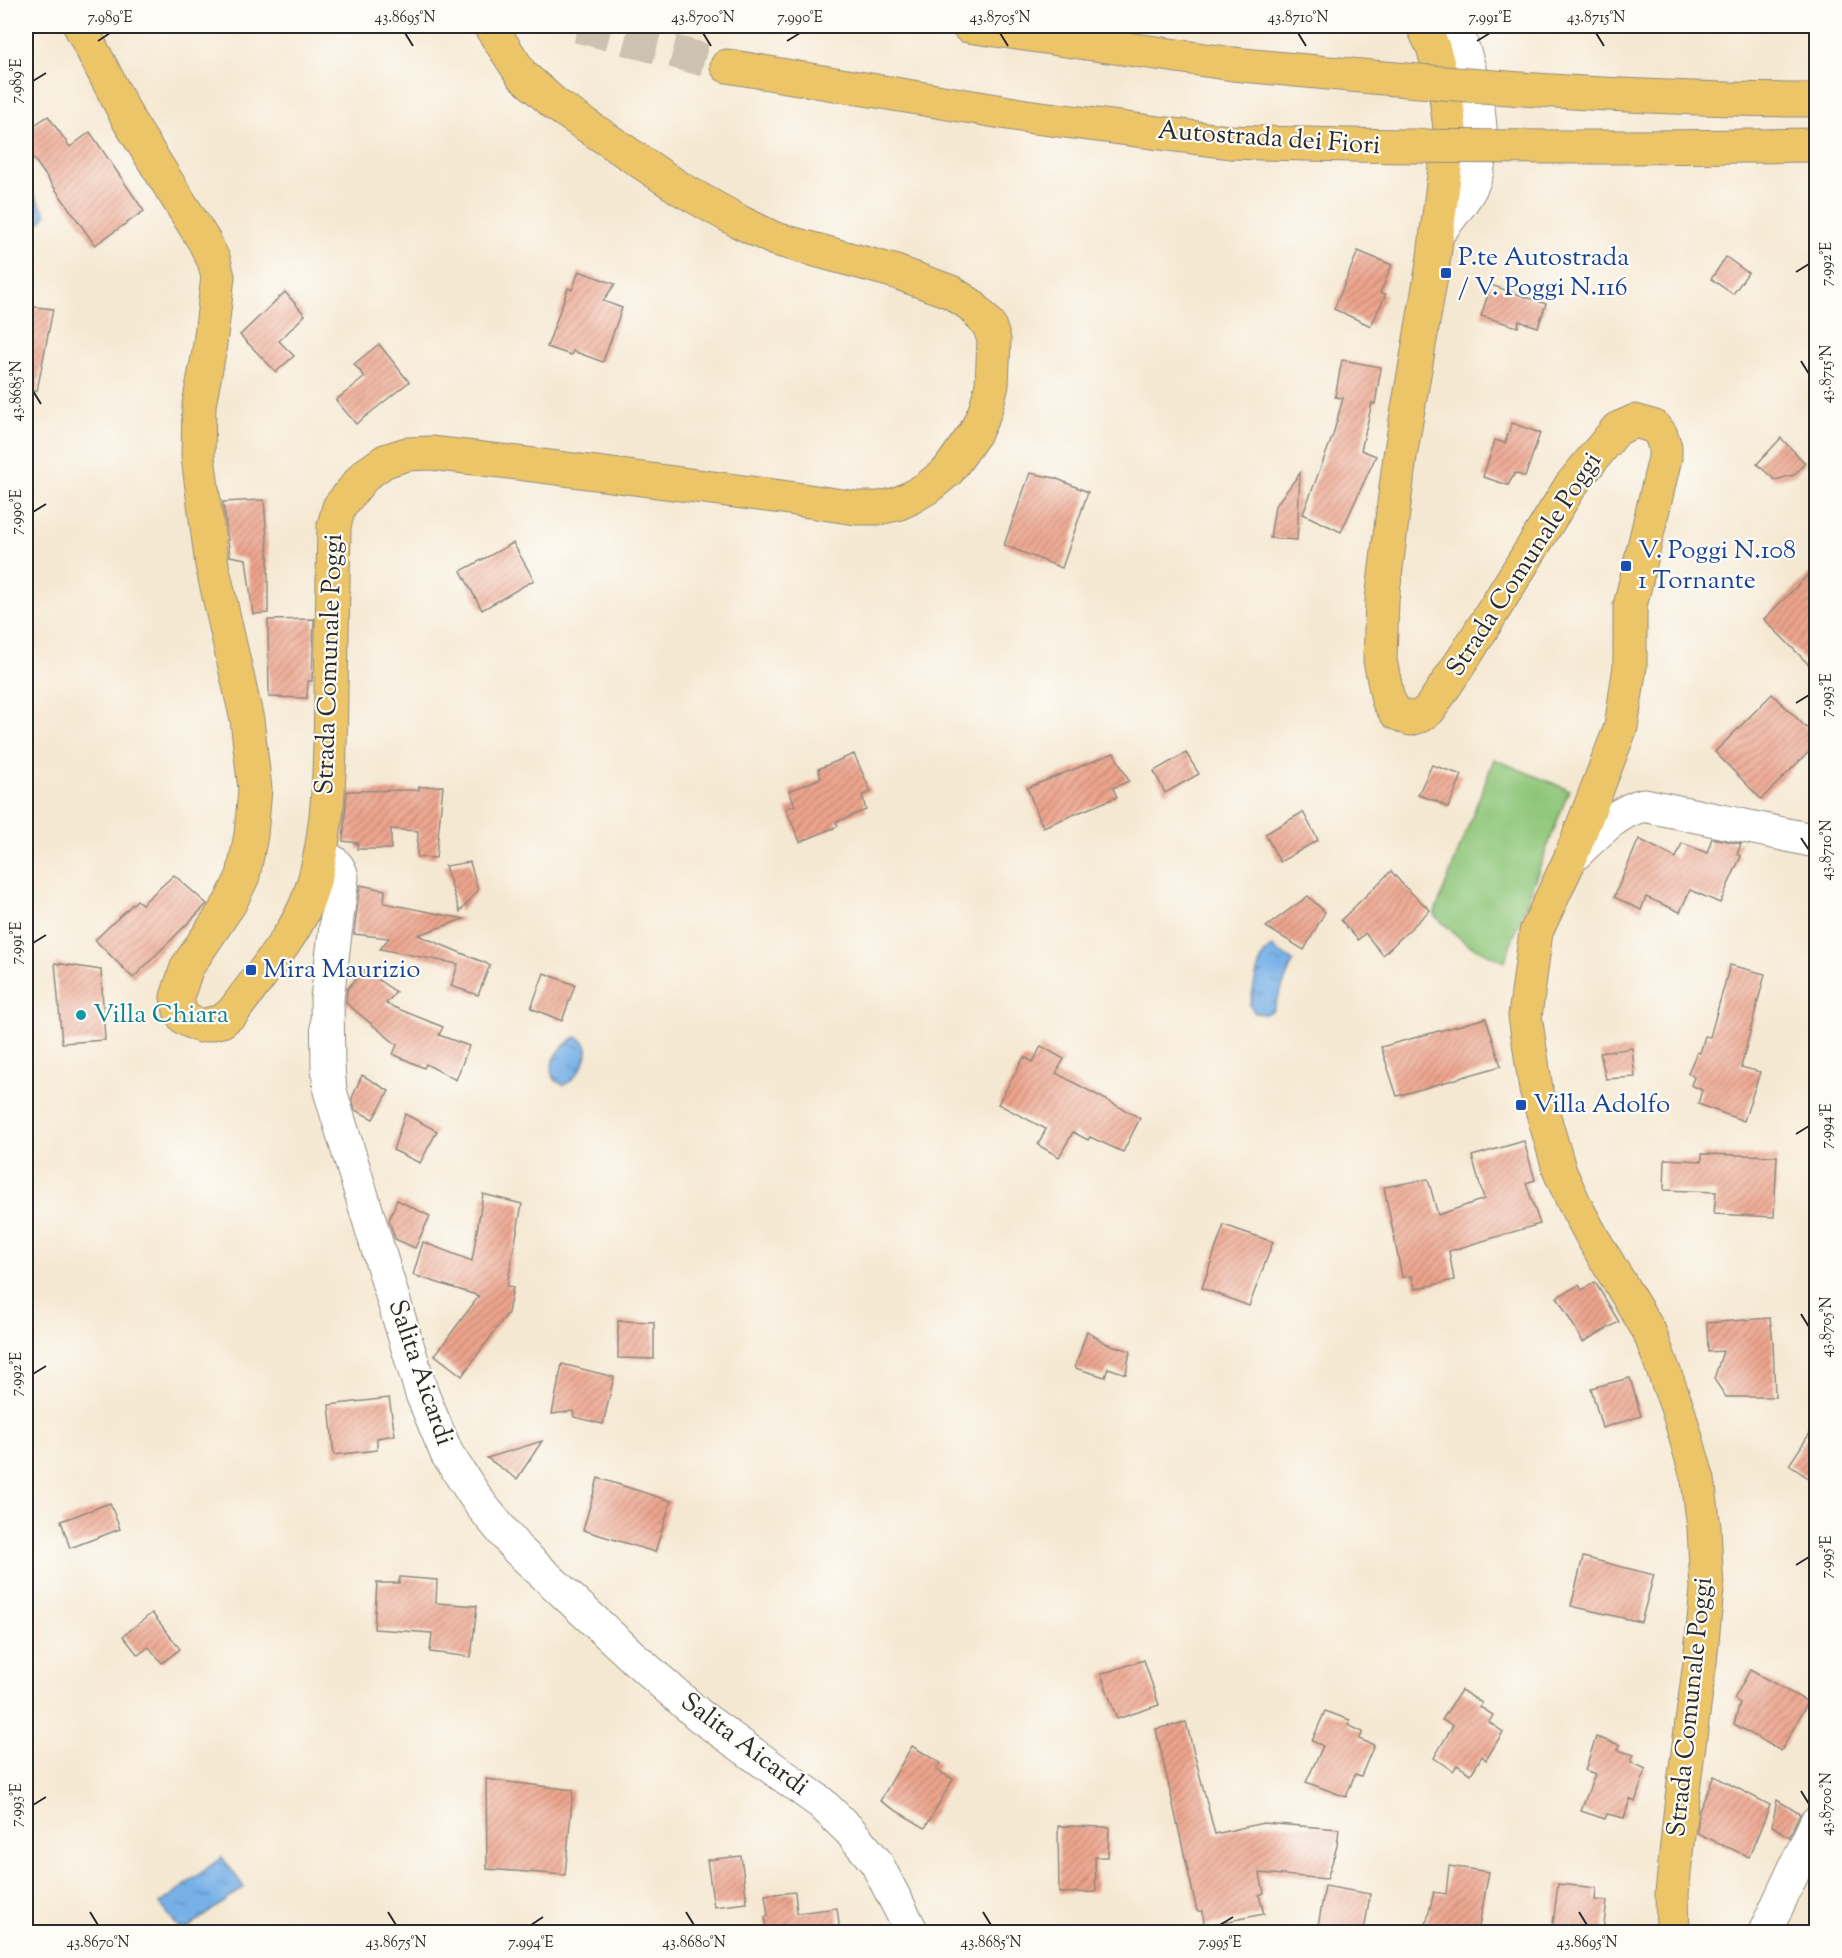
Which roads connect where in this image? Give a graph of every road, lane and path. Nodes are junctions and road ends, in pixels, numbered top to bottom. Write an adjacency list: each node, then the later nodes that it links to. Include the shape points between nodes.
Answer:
1 (80, 26): 11 (main road, Strada Comunale Poggi, via 129,121 204,241 218,277 210,352 199,405 198,457 212,566 247,720 255,801 243,876 181,982 177,998 185,1018 200,1026 222,1021 233,1012 305,907)
2 (490, 26): 11 (main road, Strada Comunale Poggi, via 522,75 556,105 681,189 775,239 892,271 951,292 972,305 989,325 994,340 992,386 975,433 948,471 910,498 879,508 431,453 407,454 365,475 339,507 334,526 330,757)
3 (968, 26): 7 (main road, bridge, via 1233,64 1407,81 1589,94)
4 (1423, 26): 9 (main road, Strada Comunale Poggi, via 1445,89 1450,128)
5 (1455, 26): 9 (street, via 1476,97 1478,169 1471,188)
6 (727, 66): 8 (main road, Autostrada dei Fiori, bridge, via 1026,116 1230,142 1583,148)
7 (1816, 100)
8 (1816, 145)
9 (1437, 234): 12 (main road, Strada Comunale Poggi, via 1400,456 1382,600 1380,660 1390,707 1396,713 1410,719 1429,710 1571,485 1617,429 1635,421 1644,423 1655,428 1665,447 1630,606 1630,666 1621,727)
10 (1816, 841): 12 (street, via 1644,806 1617,817)
11 (321, 854): 14 (street, Salita Aicardi, via 340,868 342,877 327,999 330,1091 422,1394 447,1454 482,1506 518,1549 633,1657 700,1716 820,1802 850,1831 876,1862)
12 (1570, 859): 15 (main road, Strada Comunale Poggi, via 1536,932 1529,975 1524,1016 1536,1089 1560,1172 1575,1206 1649,1331 1698,1480 1704,1527 1707,1589 1672,1893)
13 (1816, 1823): 16 (street)
14 (912, 1932)
15 (1673, 1932)
16 (1765, 1932)

